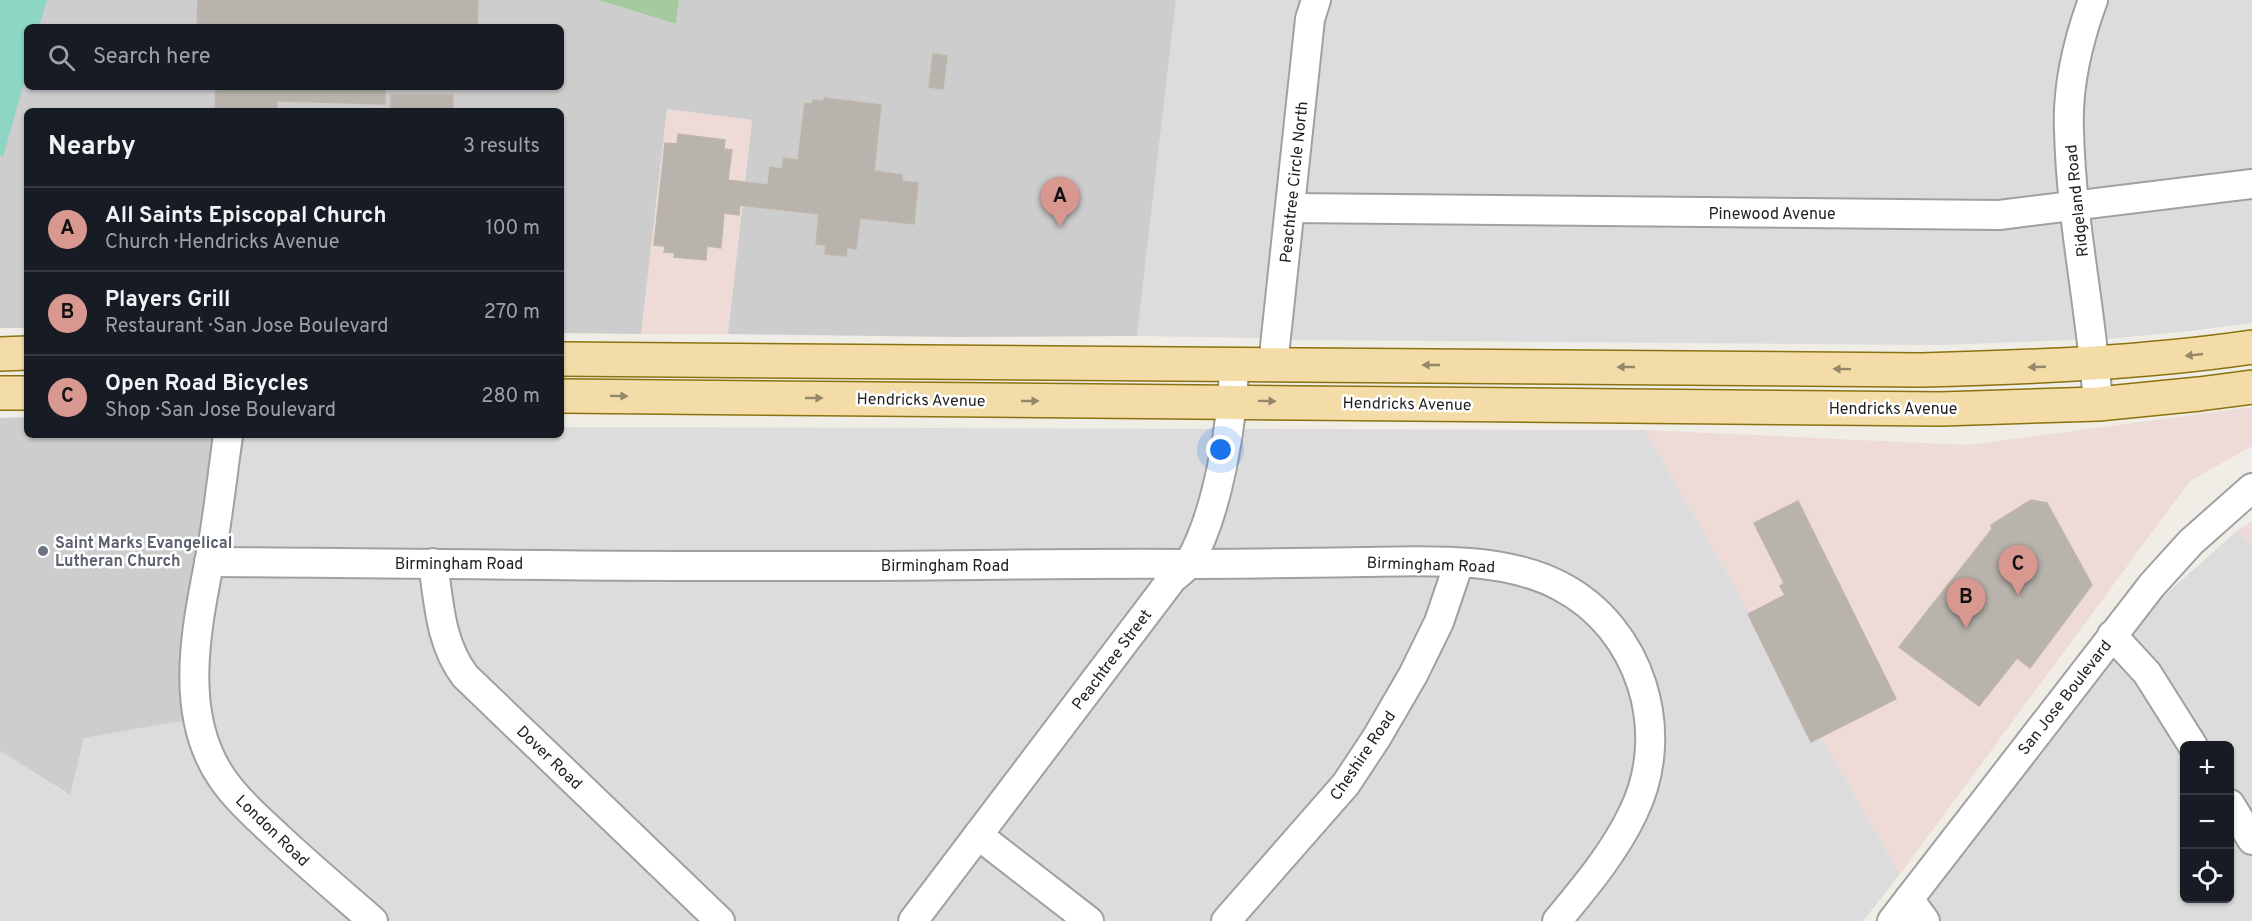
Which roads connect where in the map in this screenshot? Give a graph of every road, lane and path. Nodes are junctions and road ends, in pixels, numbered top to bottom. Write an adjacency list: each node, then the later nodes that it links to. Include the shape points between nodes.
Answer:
1 (1316, 0): 5 (street, Peachtree Circle North, via 1310,19)
2 (2093, 0): 4 (street, Ridgeland Road, via 2078,47 2071,90 2068,129)
3 (2252, 184): 4 (street, Pinewood Avenue)
4 (2076, 206): 5 (street, Pinewood Avenue, via 1999,214); 14 (street, Ridgeland Road)
5 (1290, 208): 13 (street, Peachtree Circle North)
6 (2252, 347): 14 (main road, one-way to 14)
7 (24, 353): 8 (main road)
8 (0, 354)
9 (564, 359): 10 (main road)
10 (736, 359): 11 (main road); 20 (main road)
11 (991, 362): 12 (main road); 21 (main road)
12 (1234, 364): 13 (main road); 22 (street, Peachtree Street)
13 (1273, 364): 15 (main road, one-way to 13)
14 (2095, 364): 15 (main road, one-way to 15, via 1921,370); 23 (street, Ridgeland Road)
15 (1670, 367): 24 (main road)
16 (2252, 387): 23 (main road, Hendricks Avenue)
17 (0, 393): 18 (main road)
18 (24, 393)
19 (564, 396): 20 (main road, Hendricks Avenue, one-way to 20)
20 (742, 397): 21 (main road, Hendricks Avenue, one-way to 21)
21 (991, 401): 22 (main road, Hendricks Avenue, one-way to 22)
22 (1234, 401): 24 (main road, Hendricks Avenue, one-way to 24); 30 (street, Peachtree Street, via 1212,508)
23 (2098, 404): 24 (main road, Hendricks Avenue, via 1941,409)
24 (1670, 406)
25 (228, 438): 27 (street, London Road)
26 (2252, 488): 31 (street, San Jose Boulevard, via 2191,542)
27 (209, 562): 28 (street, Birmingham Road); 37 (street, London Road, via 197,627 195,676 196,709 207,747 221,776 242,804)
28 (433, 563): 30 (street, Birmingham Road); 38 (street, Dover Road, via 446,643 465,676)
29 (1459, 563): 30 (street, Birmingham Road); 41 (street, Cheshire Road, via 1439,621 1377,737 1346,784); 42 (street, Birmingham Road, via 1529,572 1562,587 1602,617 1624,645 1644,690 1650,745 1641,795 1608,856)
30 (1188, 564): 34 (street, Peachtree Street, via 1172,579)
31 (2112, 636): 32 (street, via 2147,673); 36 (street, San Jose Boulevard)
32 (2190, 741)
33 (2234, 812): 35 (street)
34 (978, 835): 39 (street, Peachtree Street); 40 (street)
35 (2252, 840)
36 (1909, 914)
37 (373, 921)
38 (720, 921)
39 (913, 921)
40 (1089, 921)
41 (1226, 921)
42 (1557, 921)

